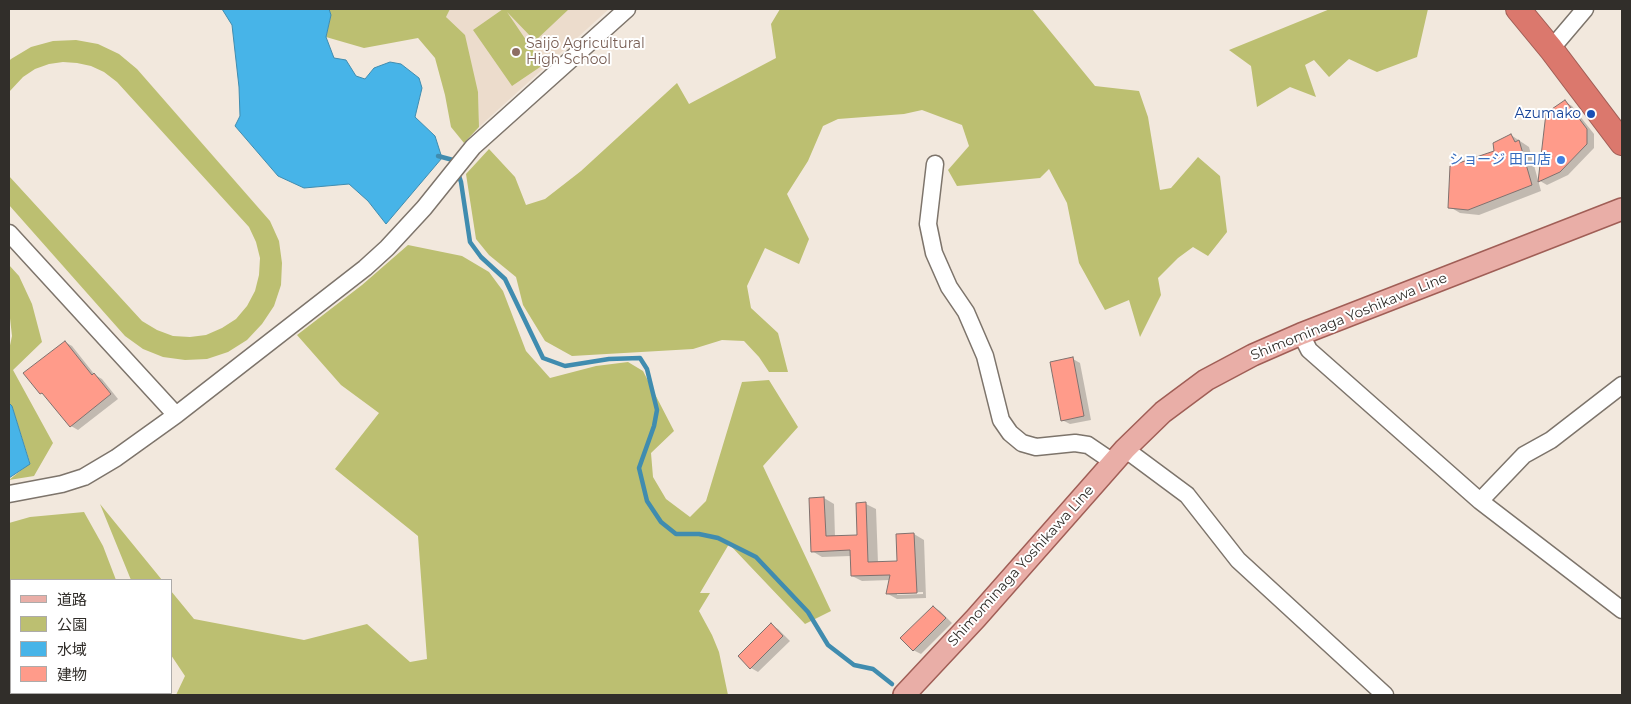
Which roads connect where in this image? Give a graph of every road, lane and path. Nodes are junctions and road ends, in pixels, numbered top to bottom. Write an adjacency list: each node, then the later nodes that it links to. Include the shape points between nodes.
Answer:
1 (626, 9): 11 (street, via 473,147 424,208 365,268)
2 (1518, 9): 4 (highway)
3 (1585, 9): 4 (street)
4 (1551, 49): 5 (highway)
5 (1622, 143)
6 (935, 164): 12 (street, via 928,224 934,253 985,356 1001,420 1010,434 1022,443 1036,447 1088,444)
7 (1622, 209): 9 (main road, Shimominaga Yoshikawa Line)
8 (9, 233): 11 (street)
9 (1301, 334): 12 (main road, Shimominaga Yoshikawa Line, via 1206,380 1163,412); 14 (street, via 1309,350)
10 (1622, 385): 14 (street, via 1552,440 1524,455)
11 (176, 415): 13 (street, via 84,477)
12 (1119, 456): 16 (main road, Shimominaga Yoshikawa Line); 17 (street, via 1187,495 1238,560)
13 (9, 494)
14 (1480, 501): 15 (street)
15 (1622, 610)
16 (904, 695)
17 (1384, 695)

